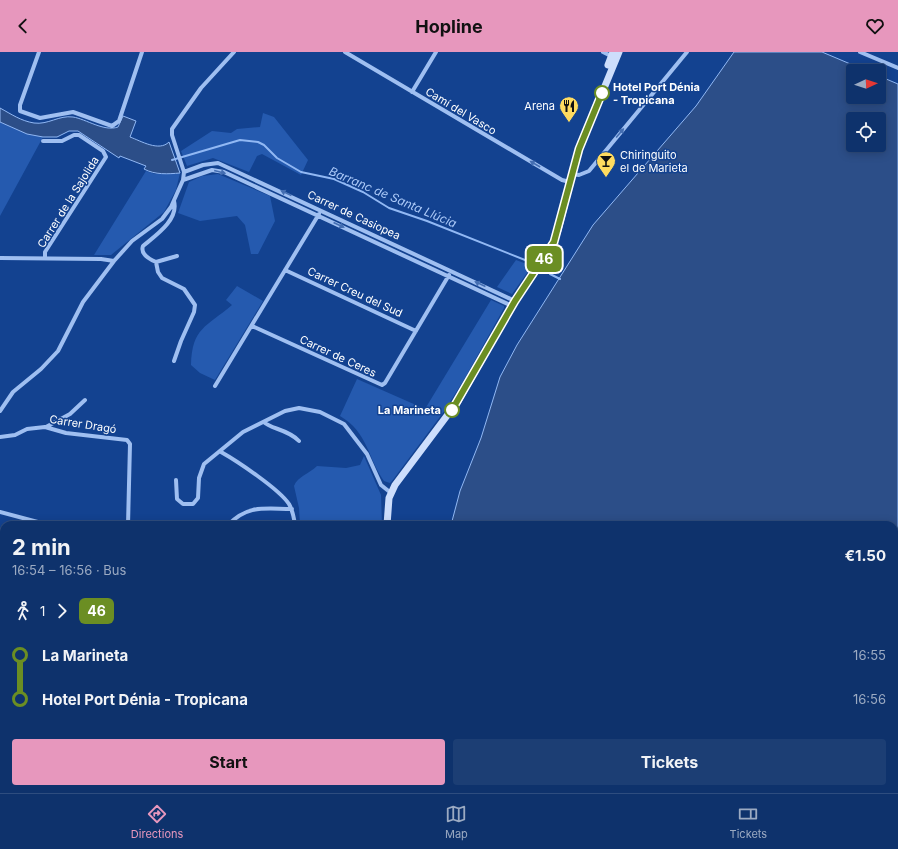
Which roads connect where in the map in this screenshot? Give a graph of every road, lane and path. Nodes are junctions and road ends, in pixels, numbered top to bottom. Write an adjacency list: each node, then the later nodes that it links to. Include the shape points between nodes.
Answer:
1 (39, 52): 2 (street, via 20,111 43,118 73,112 112,126 119,121)
2 (142, 52)
3 (234, 52): 15 (street, via 201,88 174,126 172,135)
4 (345, 52): 13 (street, Camí del Vasco)
5 (436, 52): 13 (street)
6 (603, 52): 10 (street)
7 (619, 52): 12 (street)
8 (687, 52): 16 (street, one-way to 8, via 579,175 589,171)
9 (860, 52): 11 (street)
10 (612, 54): 12 (street)
11 (898, 68)
12 (603, 90): 16 (street, via 582,140)
13 (412, 92): 18 (street, Camí del Vasco, one-way to 13, via 562,180)
14 (43, 141): 24 (street, Carrer de la Sajolida, via 58,142 79,135 103,151 106,157 45,252)
15 (183, 170): 17 (street); 20 (street, Carrer de Casiopea, one-way to 15, via 218,163)
16 (572, 174): 18 (street)
17 (183, 180): 19 (street); 21 (street, Carrer de Casiopea, one-way to 21, via 218,170)
18 (570, 182): 30 (street, via 554,242)
19 (174, 201): 25 (street, via 162,219 132,241); 26 (street, via 176,207 168,224 142,249 144,254)
20 (321, 210): 21 (street); 28 (street, Carrer de Casiopea)
21 (318, 215): 27 (street); 29 (street, Carrer de Casiopea, one-way to 29)
22 (178, 256): 26 (street)
23 (0, 258): 24 (street)
24 (45, 258): 25 (street, via 101,258)
25 (114, 261): 36 (street, via 83,302 58,351 13,392)
26 (156, 262): 33 (street, via 162,278 184,289 195,305)
27 (285, 270): 31 (street); 32 (street, Carrer Creu del Sud)
28 (452, 271): 29 (street, Carrer de Ceres); 30 (street, Carrer de Casiopea, one-way to 28)
29 (448, 276): 30 (street, Carrer de Casiopea); 32 (street, Carrer de Ceres)
30 (513, 303): 43 (street, via 448,417 409,464)
31 (252, 326): 32 (street, Carrer de Ceres, via 382,385); 34 (street)
32 (416, 331)
33 (174, 361)
34 (215, 386)
35 (85, 400): 38 (street, via 70,414)
36 (0, 409)
37 (264, 422): 40 (street, via 290,433); 41 (street, via 237,436); 43 (street, via 296,408 320,412 336,419 358,440 381,485)
38 (45, 427): 39 (street, Carrer Dragó); 47 (street, Carrer Dragó, via 66,433 129,442)
39 (0, 437)
40 (299, 441)
41 (221, 452): 42 (street, via 204,464 199,478 198,498 193,504 183,504 177,499); 44 (street, via 280,494)
42 (176, 480)
43 (391, 493): 50 (street)
44 (292, 509): 48 (street, via 248,510); 49 (street)
45 (0, 512): 46 (street)
46 (34, 521)
47 (128, 521)
48 (232, 521)
49 (294, 521)
50 (388, 521)

